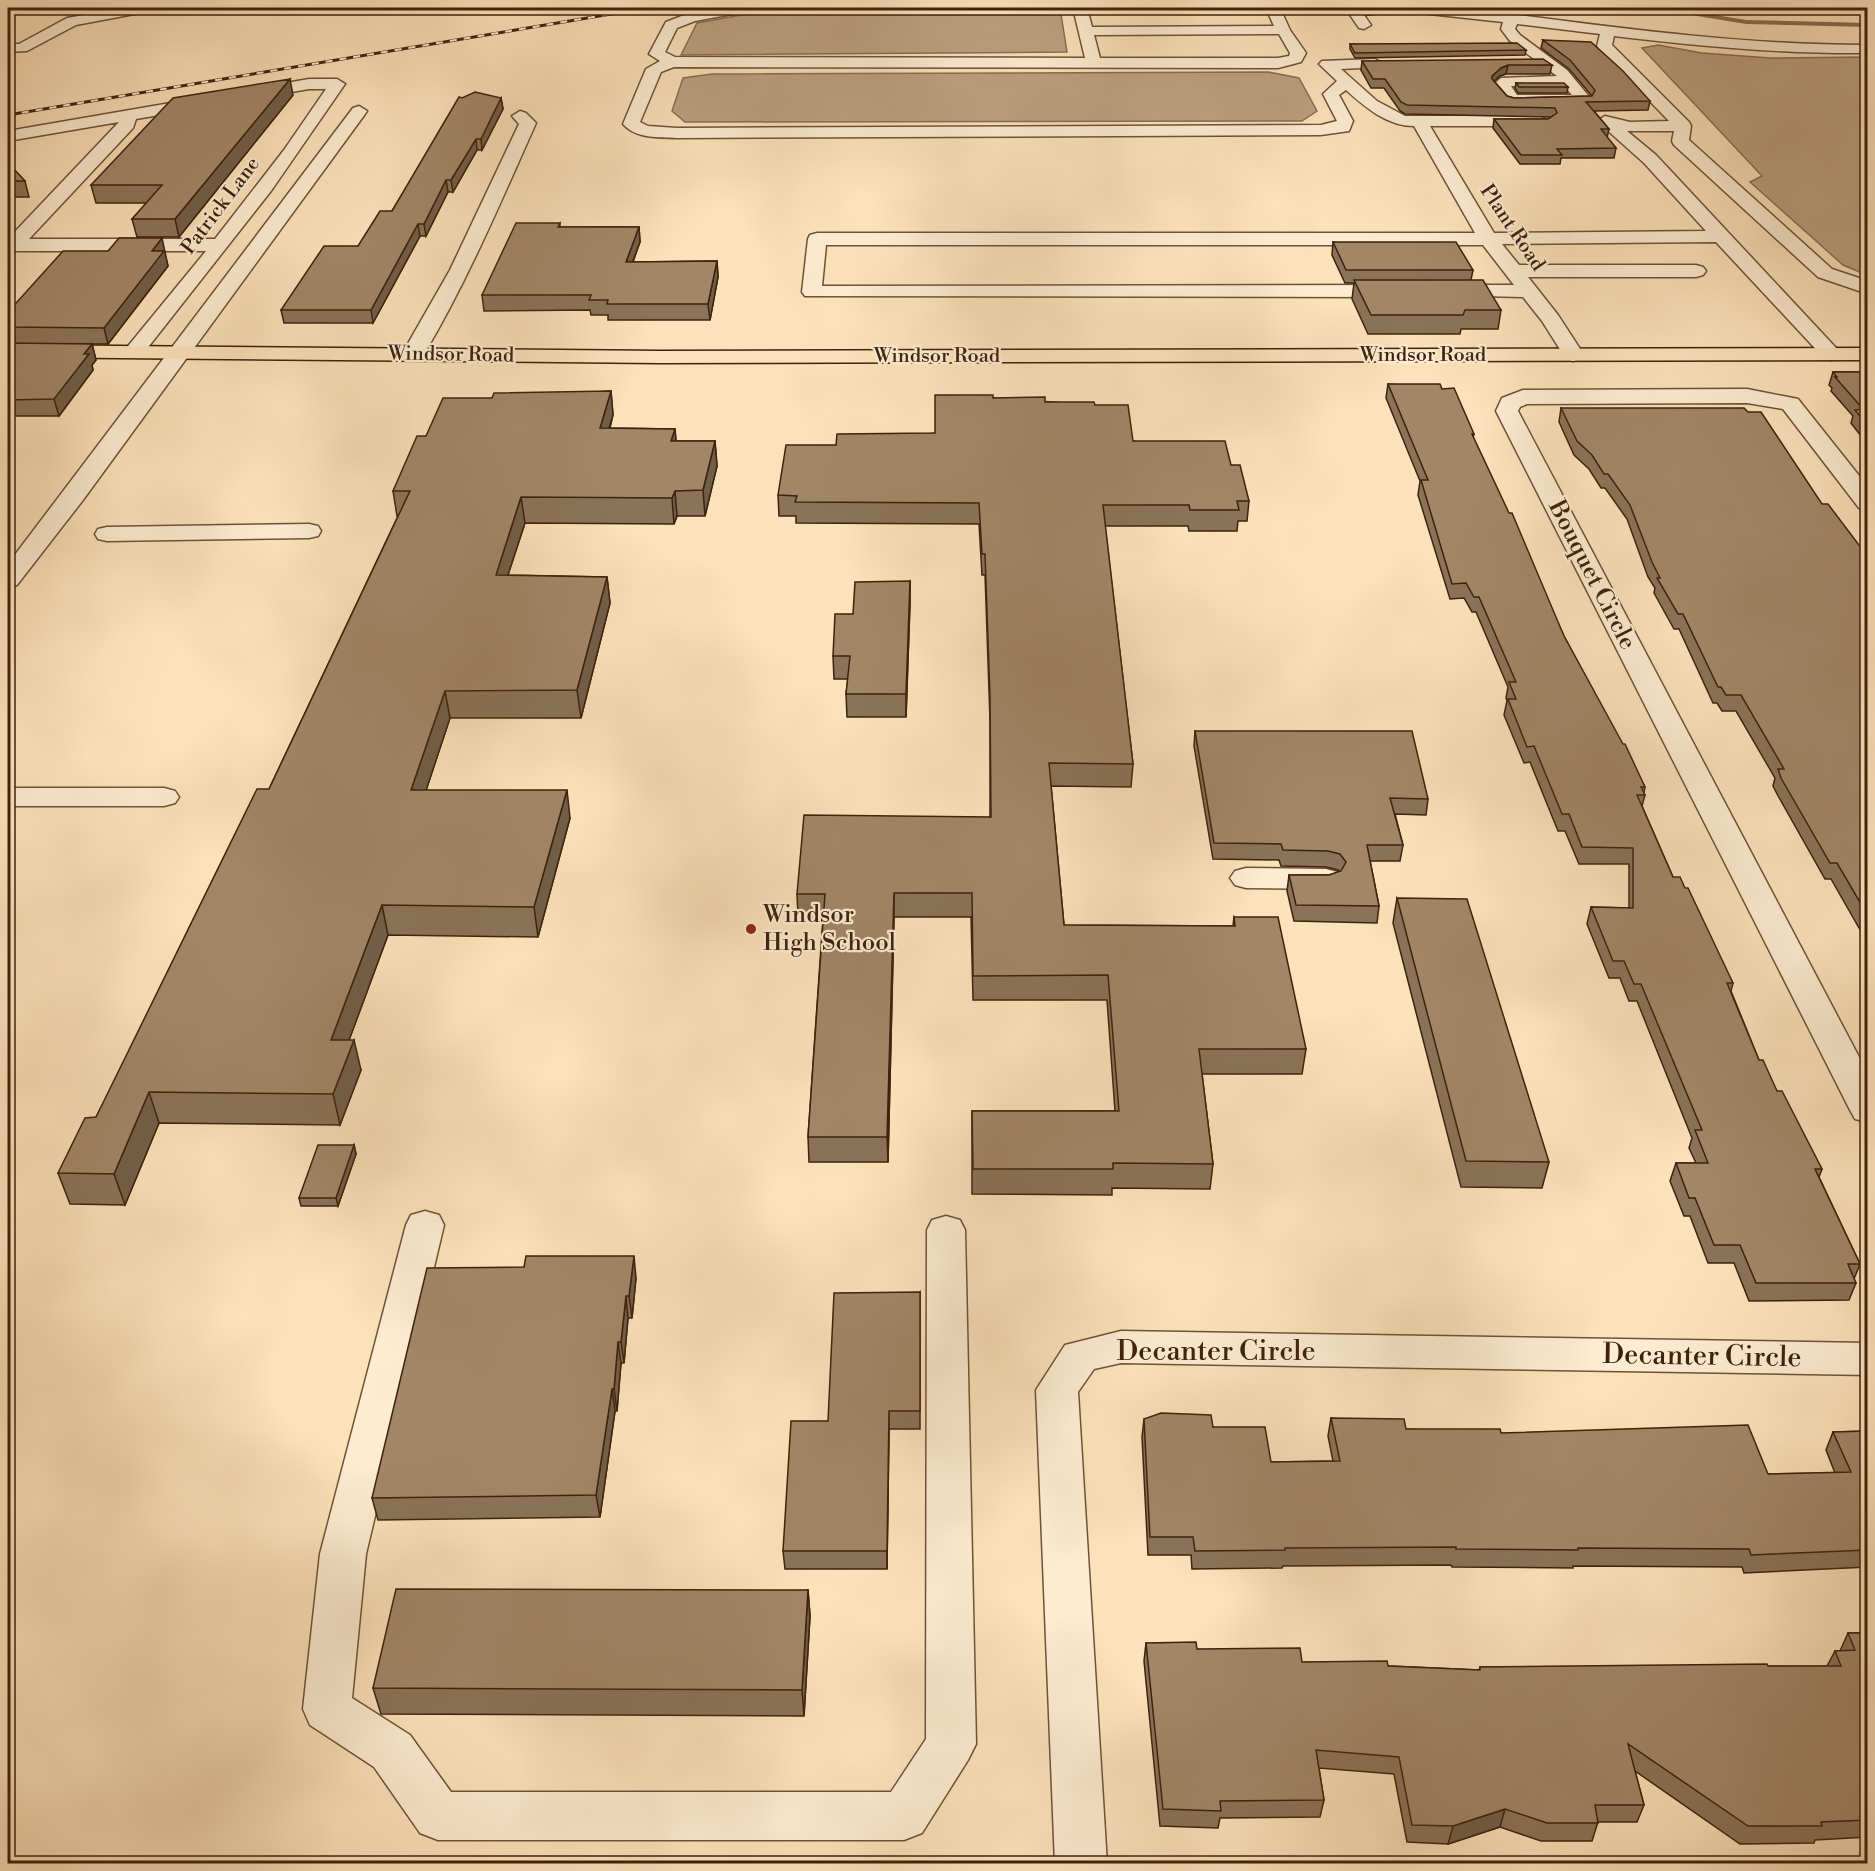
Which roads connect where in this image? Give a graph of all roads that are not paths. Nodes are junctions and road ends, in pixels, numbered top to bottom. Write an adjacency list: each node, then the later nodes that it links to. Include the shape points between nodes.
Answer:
1 (145, 8): 12 (street, via 72,21 22,48)
2 (744, 8): 15 (street, via 692,16 671,25 657,54)
3 (1080, 8): 10 (street)
4 (1273, 8): 9 (street)
5 (1393, 8): 8 (street, via 1355,12)
6 (1411, 8): 7 (street)
7 (1509, 13): 11 (street); 16 (street, via 1508,29)
8 (1364, 25)
9 (1283, 30): 10 (street); 14 (street, via 1298,53)
10 (1086, 31): 17 (street)
11 (1608, 31): 13 (street, via 1719,44 1806,50); 30 (street, via 1604,46)
12 (8, 48)
13 (1868, 49)
14 (1296, 59): 17 (street, via 1278,63); 19 (street)
15 (672, 62): 17 (street); 21 (street, via 654,69 631,124 644,131 1321,130 1343,127 1345,121 1331,94)
16 (1545, 62): 18 (street); 22 (street)
17 (1094, 63)
18 (1522, 63)
19 (1327, 64): 20 (street); 21 (street)
20 (1395, 64)
21 (1347, 81): 27 (street, via 1371,104 1402,121)
22 (1569, 81): 23 (street); 23 (street, via 1507,81 1500,86 1513,100)
23 (1584, 100): 29 (street)
24 (359, 111): 44 (street)
25 (128, 116): 31 (street); 35 (street, Patrick Lane, via 309,84 337,84); 36 (street, via 128,124)
26 (520, 116): 45 (street, via 528,123 466,257)
27 (1419, 121): 28 (street); 33 (street, Plant Road)
28 (1558, 121)
29 (1599, 121): 30 (street, via 1630,127); 32 (street, via 1650,159)
30 (1683, 126): 39 (street, via 1680,141 1825,273)
31 (8, 136)
32 (1722, 236): 33 (street); 46 (street)
33 (1488, 239): 34 (street); 37 (street, Plant Road)
34 (1053, 240): 41 (street); 41 (street, via 817,239 812,292)
35 (221, 244): 36 (street); 43 (street, Patrick Lane)
36 (10, 245)
37 (1511, 271): 38 (street); 40 (street, Plant Road)
38 (1696, 271)
39 (1868, 288)
40 (1527, 291): 41 (street); 48 (street, Plant Road)
41 (1059, 292)
42 (8, 351): 43 (main road, Windsor Road)
43 (135, 351): 44 (main road, Windsor Road)
44 (181, 351): 45 (main road, Windsor Road); 52 (street)
45 (413, 354): 48 (main road, Windsor Road)
46 (1832, 354): 47 (main road, Windsor Road); 48 (main road, Windsor Road)
47 (1868, 354)
48 (1574, 355)
49 (1868, 503): 57 (street, Bouquet Circle, via 1790,404 1747,396 1523,397 1510,403 1508,411)
50 (309, 531): 51 (street)
51 (108, 534)
52 (8, 580)
53 (8, 797): 54 (street)
54 (164, 797)
55 (1246, 878): 56 (street)
56 (1326, 879)
57 (1868, 1110)
58 (425, 1225): 59 (street, via 343,1554 327,1709 392,1751 438,1816 904,1816 951,1744)
59 (946, 1230)
60 (1868, 1359): 61 (street, Decanter Circle, via 1120,1347 1080,1356 1057,1390)
61 (1081, 1863)

